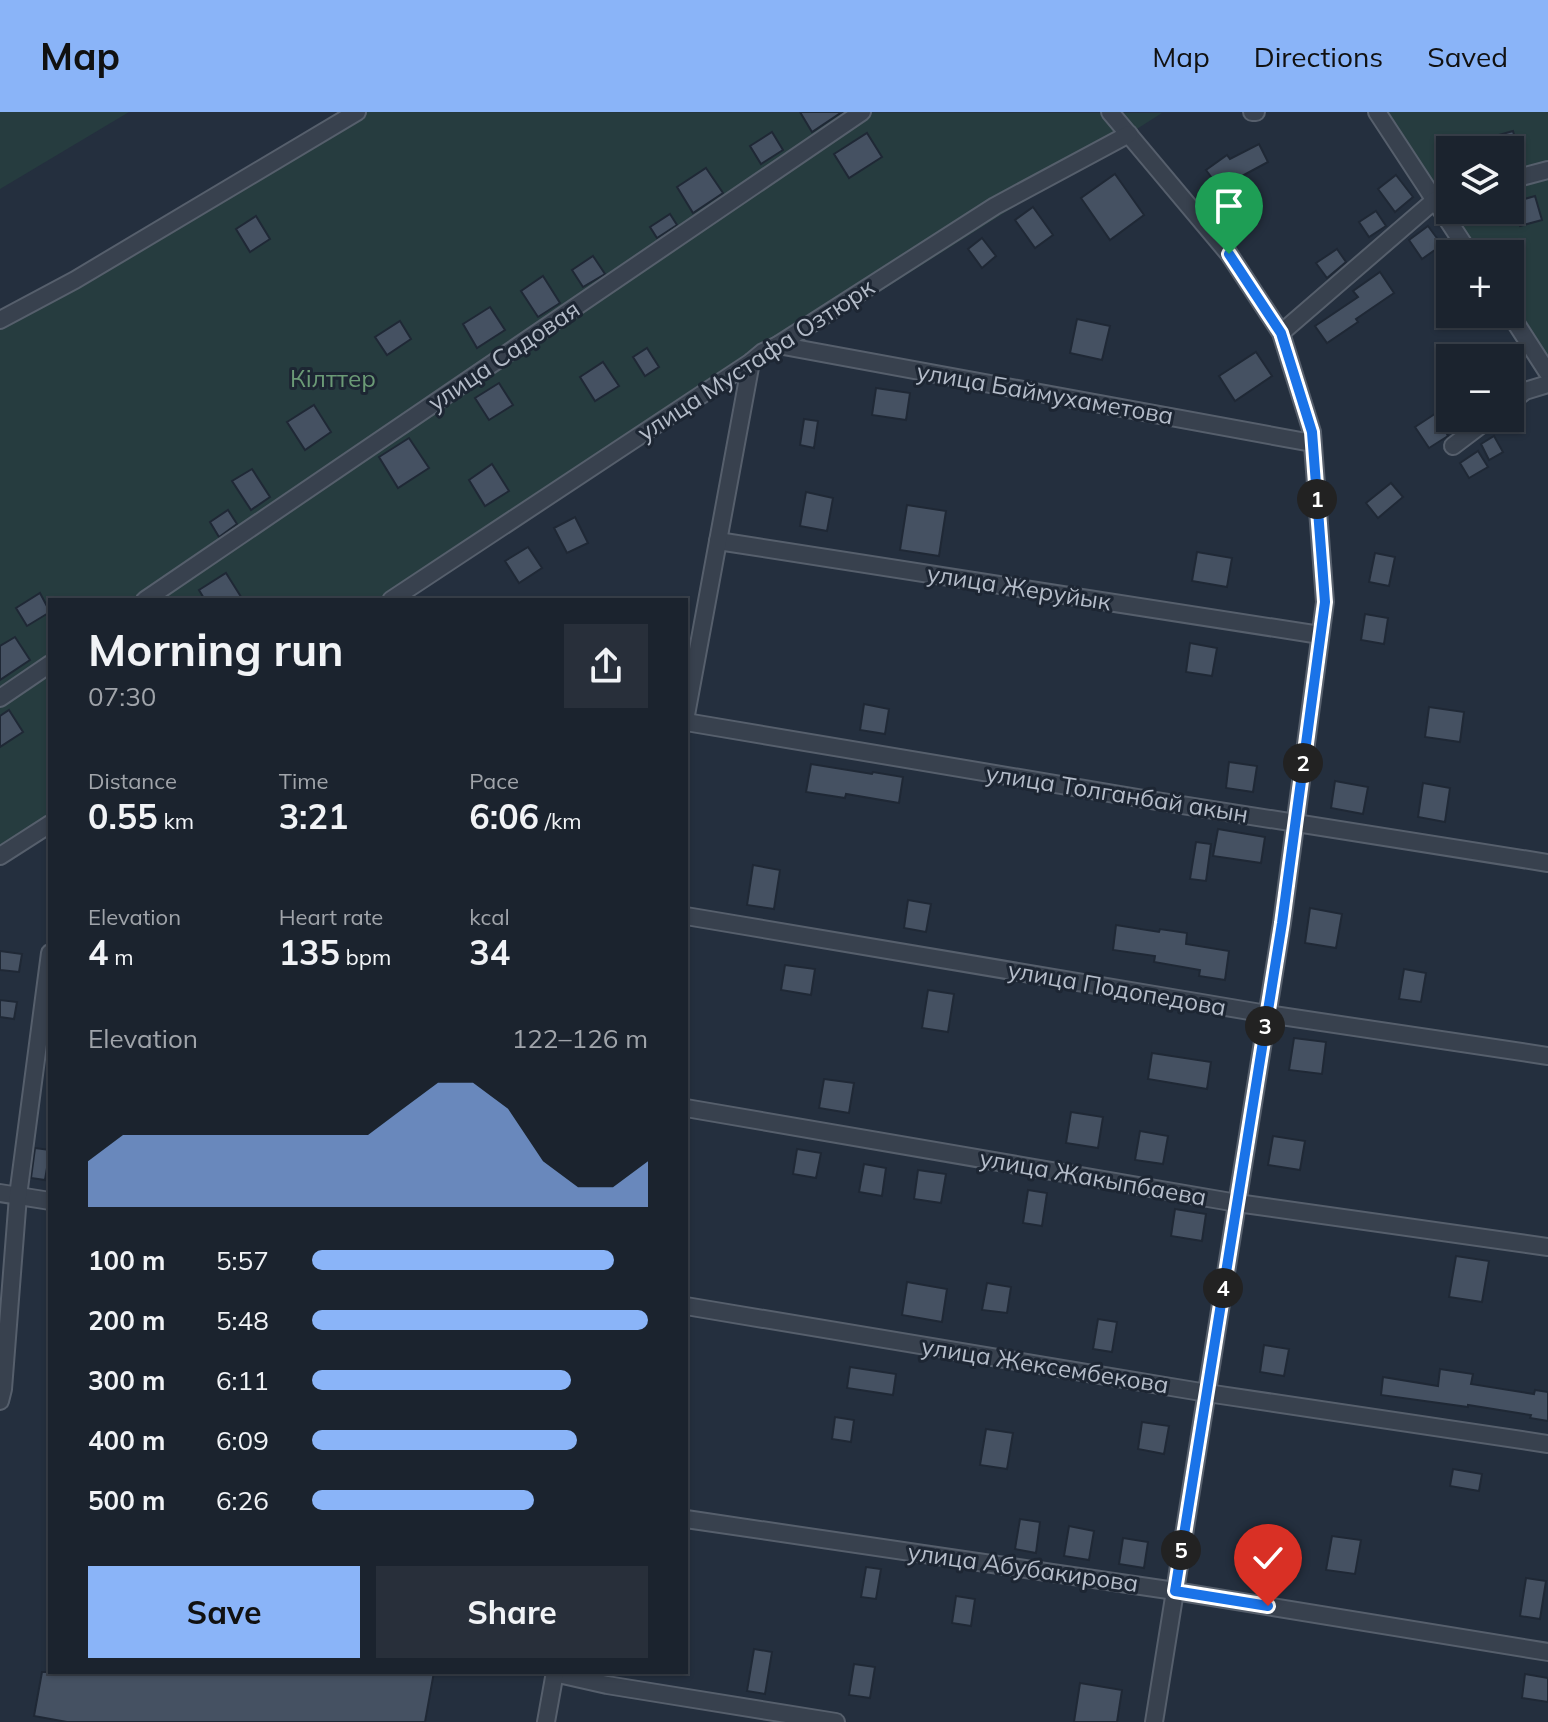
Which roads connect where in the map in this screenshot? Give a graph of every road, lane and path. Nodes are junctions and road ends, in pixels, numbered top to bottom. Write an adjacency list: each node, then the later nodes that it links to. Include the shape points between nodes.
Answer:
1 (357, 112): 10 (street)
2 (862, 112): 22 (street, улица Садовая)
3 (1110, 112): 5 (street)
4 (1377, 112): 8 (street)
5 (1129, 134): 12 (street, via 1229,254); 13 (street, улица Мустафа Озтюрк, via 995,206)
6 (1548, 170): 7 (street)
7 (1524, 176)
8 (1436, 190)
9 (1436, 203): 12 (street)
10 (0, 320)
11 (1519, 328): 15 (street)
12 (1281, 333): 19 (street)
13 (778, 345): 14 (street, улица Мустафа Озтюрк); 19 (street, улица Баймухаметова)
14 (751, 362): 21 (street); 23 (street, улица Мустафа Озтюрк)
15 (1548, 373)
16 (1548, 384): 17 (street)
17 (1524, 392)
18 (1472, 432): 20 (street)
19 (1312, 443): 24 (street, via 1325,602)
20 (1453, 446)
21 (718, 541): 24 (street, улица Жеруйык); 27 (street)
22 (148, 598)
23 (394, 598)
24 (1320, 635): 29 (street)
25 (48, 665): 26 (street)
26 (0, 698)
27 (688, 704)
28 (688, 722): 29 (street, улица Толганбай акын)
29 (1296, 822): 32 (street, улица Толганбай акын); 36 (street)
30 (48, 825): 31 (street)
31 (0, 856)
32 (1548, 863)
33 (688, 916): 36 (street, улица Подопедова)
34 (48, 982): 35 (street)
35 (46, 1010): 40 (street)
36 (1267, 1014): 37 (street, улица Подопедова); 42 (street)
37 (1548, 1056)
38 (688, 1108): 42 (street, улица Жакыпбаева)
39 (0, 1193): 40 (street)
40 (18, 1196): 41 (street); 45 (street)
41 (48, 1201)
42 (1237, 1203): 43 (street, улица Жакыпбаева); 46 (street)
43 (1548, 1247)
44 (688, 1306): 46 (street, улица Жексембекова)
45 (1, 1393)
46 (1207, 1393): 47 (street, улица Жексембекова); 49 (street)
47 (1548, 1444)
48 (688, 1519): 49 (street, улица Абубакирова)
49 (1175, 1591): 50 (street, улица Абубакирова); 55 (street)
50 (1548, 1652)
51 (554, 1674): 53 (street)
52 (558, 1674): 54 (street)
53 (546, 1722)
54 (836, 1722)
55 (1154, 1722)

